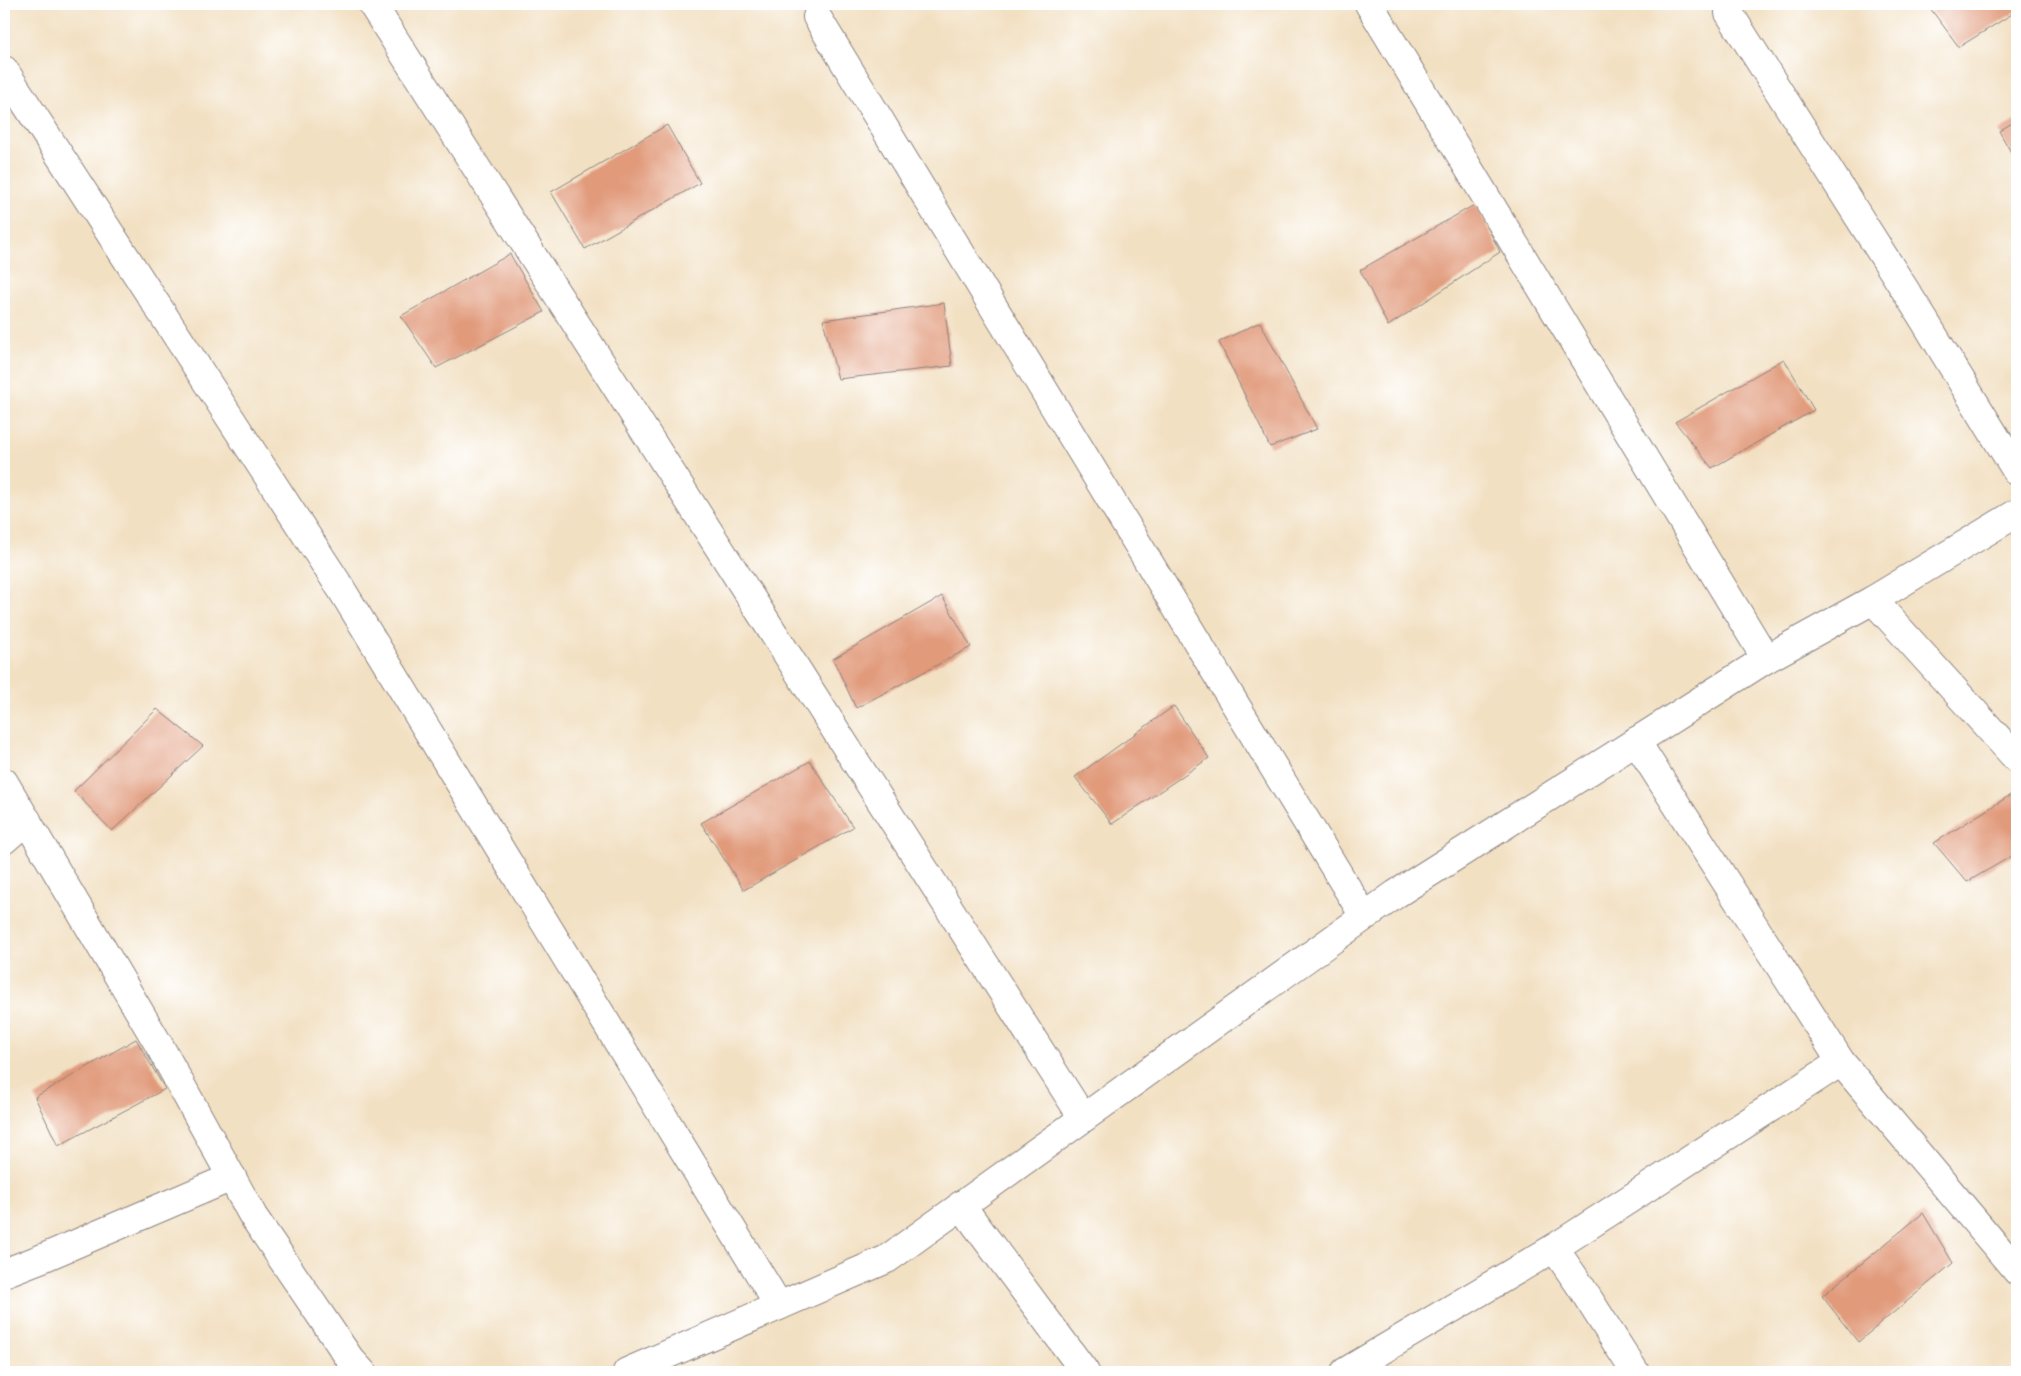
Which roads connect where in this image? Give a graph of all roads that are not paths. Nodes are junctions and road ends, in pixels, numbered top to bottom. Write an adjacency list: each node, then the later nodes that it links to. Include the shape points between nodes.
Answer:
1 (372, 4): 17 (street)
2 (1370, 4): 9 (street)
3 (1729, 13): 6 (street)
4 (817, 17): 15 (street)
5 (4, 70): 23 (street, via 340,587)
6 (2017, 472)
7 (2017, 514): 8 (street)
8 (1873, 600): 9 (street); 11 (street)
9 (1766, 659): 10 (street)
10 (1636, 741): 15 (street); 16 (street)
11 (2017, 759)
12 (4, 782): 13 (street)
13 (27, 820): 14 (street); 18 (street)
14 (4, 840)
15 (1364, 916): 17 (street)
16 (1841, 1062): 20 (street); 21 (street)
17 (1083, 1118): 19 (street)
18 (232, 1177): 22 (street); 24 (street, via 253,1216)
19 (961, 1205): 23 (street, via 887,1259); 26 (street)
20 (1554, 1248): 27 (street); 28 (street)
21 (2017, 1271)
22 (4, 1273)
23 (778, 1306): 25 (street)
24 (362, 1372)
25 (627, 1372)
26 (1085, 1372)
27 (1345, 1372)
28 (1635, 1372)

